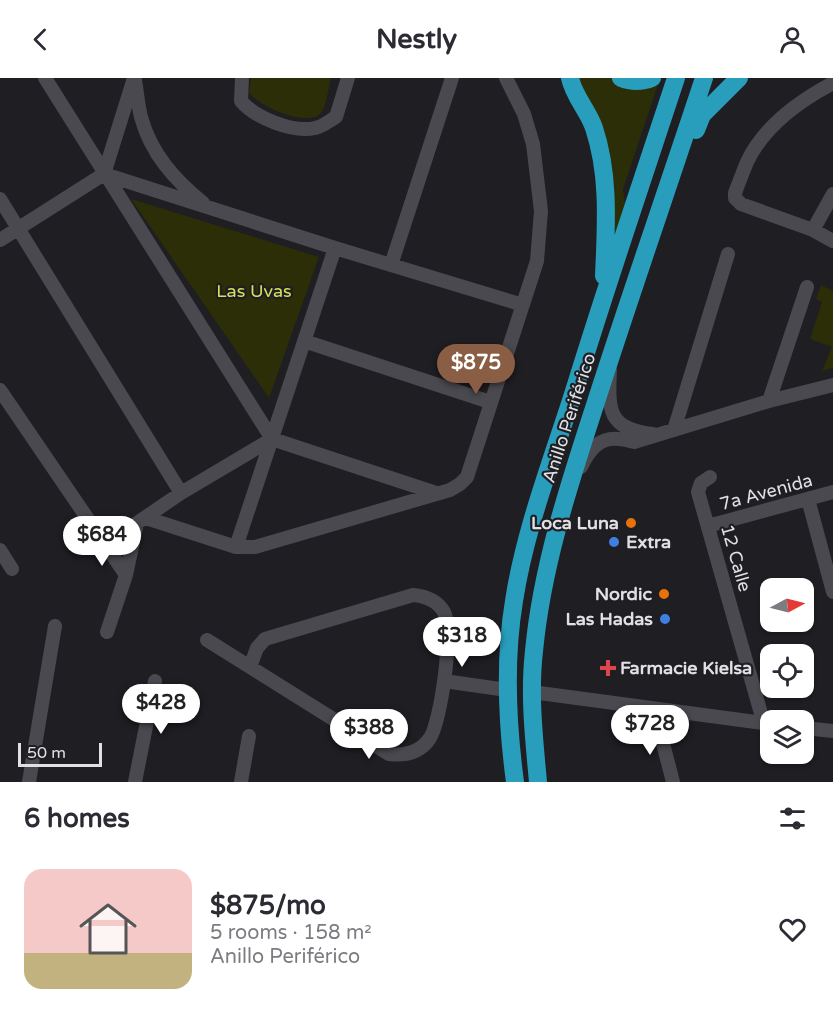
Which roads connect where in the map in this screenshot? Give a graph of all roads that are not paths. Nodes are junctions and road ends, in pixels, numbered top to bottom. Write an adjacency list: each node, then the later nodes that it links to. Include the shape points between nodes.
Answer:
1 (45, 78): 14 (street)
2 (134, 78): 14 (street); 18 (street, via 141,118 159,159 181,185)
3 (242, 78): 4 (street, via 241,101 249,111 299,129 317,128 336,117)
4 (348, 78)
5 (452, 78): 25 (street)
6 (506, 78): 28 (street, via 524,114 532,144 541,211 537,261)
7 (570, 78): 27 (highway, via 594,129 603,170)
8 (621, 78): 9 (highway)
9 (652, 78)
10 (676, 78): 27 (highway, Anillo Periférico)
11 (704, 78): 15 (highway, Anillo Periférico)
12 (739, 78): 15 (highway, via 702,115)
13 (833, 83): 20 (street, via 789,110 768,133 748,160 735,193 741,204)
14 (104, 174): 18 (street); 19 (street); 38 (street)
15 (671, 180): 30 (highway, Anillo Periférico)
16 (833, 194): 20 (street)
17 (0, 199): 19 (street)
18 (208, 207): 23 (street)
19 (18, 228): 21 (street); 43 (street)
20 (813, 230): 22 (street)
21 (0, 240)
22 (833, 241)
23 (335, 248): 25 (street); 29 (street)
24 (728, 254): 36 (street)
25 (391, 265): 28 (street)
26 (807, 287): 33 (street)
27 (603, 300): 60 (highway, Anillo Periférico, via 527,542 514,601)
28 (523, 305): 34 (street)
29 (304, 341): 34 (street); 38 (street)
30 (611, 355): 35 (street); 40 (highway, Anillo Periférico)
31 (833, 385): 33 (street)
32 (0, 390): 48 (street)
33 (769, 401): 36 (street)
34 (490, 402): 44 (street, via 467,477 450,490)
35 (612, 414): 37 (street, via 624,427); 39 (street, via 608,431)
36 (674, 430): 37 (street)
37 (658, 435): 39 (street, via 634,441)
38 (272, 439): 43 (street); 44 (street); 49 (street)
39 (600, 441): 40 (street)
40 (572, 476): 61 (highway, Anillo Periférico, via 543,585)
41 (710, 477): 47 (street, 12 Calle, via 700,483 698,492)
42 (833, 492): 45 (street, 7a Avenida)
43 (182, 493): 46 (street)
44 (436, 493): 49 (street, via 255,547)
45 (808, 500): 47 (street, 7a Avenida); 53 (street)
46 (141, 520): 48 (street); 49 (street); 52 (street)
47 (708, 526): 63 (street, 12 Calle)
48 (104, 542): 52 (street)
49 (236, 547)
50 (0, 550): 51 (street)
51 (12, 569)
52 (126, 575): 55 (street)
53 (833, 592)
54 (55, 626): 68 (street)
55 (107, 632)
56 (207, 640): 57 (street)
57 (250, 667): 59 (street, via 389,754 400,755 418,750 431,737); 59 (street, via 257,648 266,639 413,595 432,600 444,612 448,630)
58 (155, 681): 69 (street)
59 (444, 681): 60 (street)
60 (507, 690): 71 (highway, Anillo Periférico)
61 (532, 692): 62 (street); 72 (highway, Anillo Periférico)
62 (654, 709): 64 (street); 73 (street)
63 (764, 710)
64 (760, 723)
65 (814, 729): 66 (street)
66 (833, 732)
67 (249, 736): 70 (street)
68 (29, 782)
69 (135, 782)
70 (241, 782)
71 (515, 782)
72 (538, 782)
73 (673, 782)

